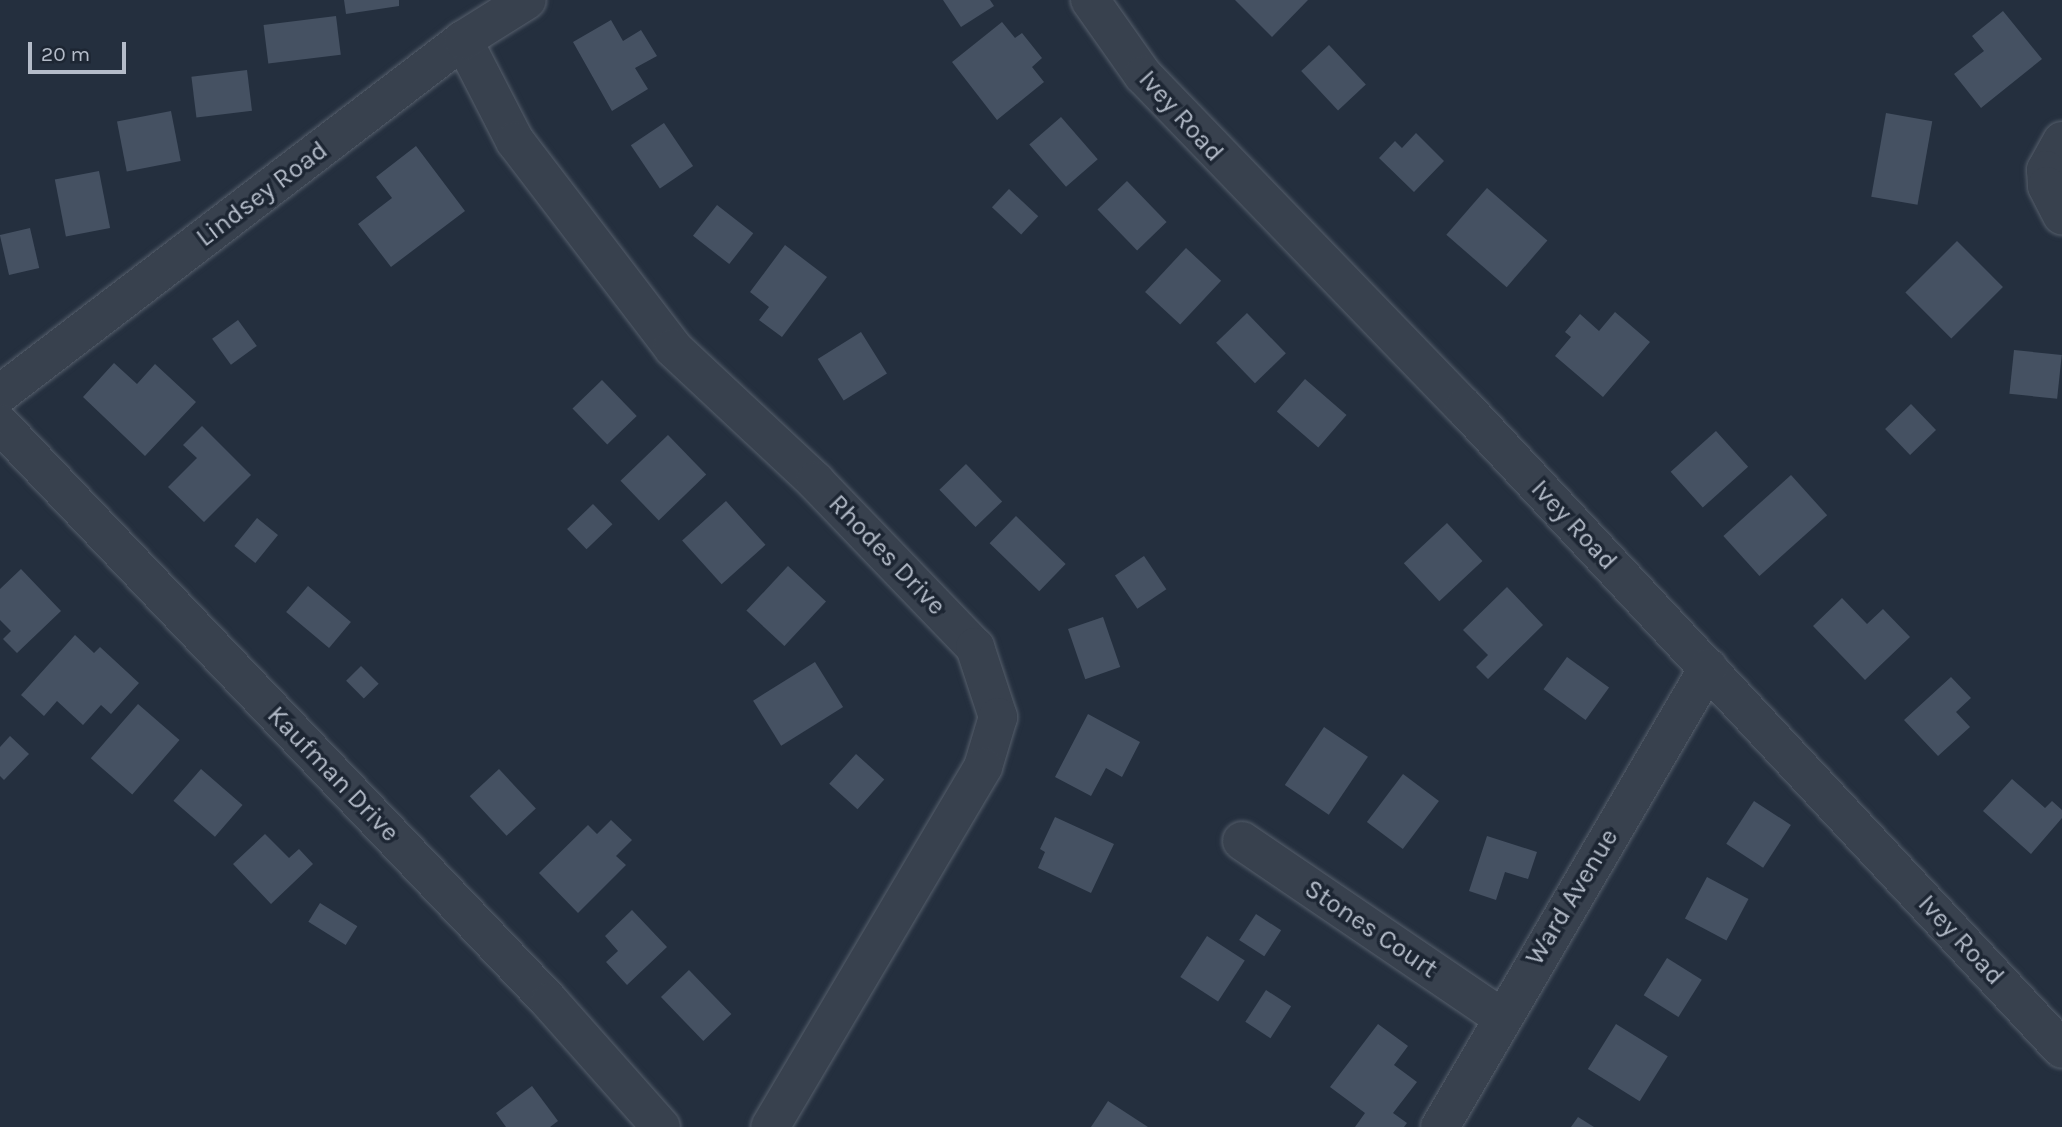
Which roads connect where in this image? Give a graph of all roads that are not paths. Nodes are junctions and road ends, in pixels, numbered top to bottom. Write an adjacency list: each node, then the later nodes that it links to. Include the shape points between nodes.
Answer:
1 (527, 0): 3 (street, Lindsey Road)
2 (1102, 6): 8 (street, Ivey Road, via 1143,75)
3 (463, 40): 6 (street, Lindsey Road); 13 (street, Rhodes Drive, via 515,141 673,348 815,481 975,647 998,717 984,767)
4 (2062, 141): 5 (street, via 2046,170 2047,186)
5 (2062, 215)
6 (0, 394)
7 (0, 425): 12 (street, Kaufman Drive, via 550,1002)
8 (1708, 668): 10 (street, Ward Avenue); 11 (street, Ivey Road)
9 (1242, 841): 10 (street, Stones Court)
10 (1501, 1017): 14 (street, Ward Avenue)
11 (2062, 1049)
12 (661, 1127)
13 (770, 1127)
14 (1440, 1127)

